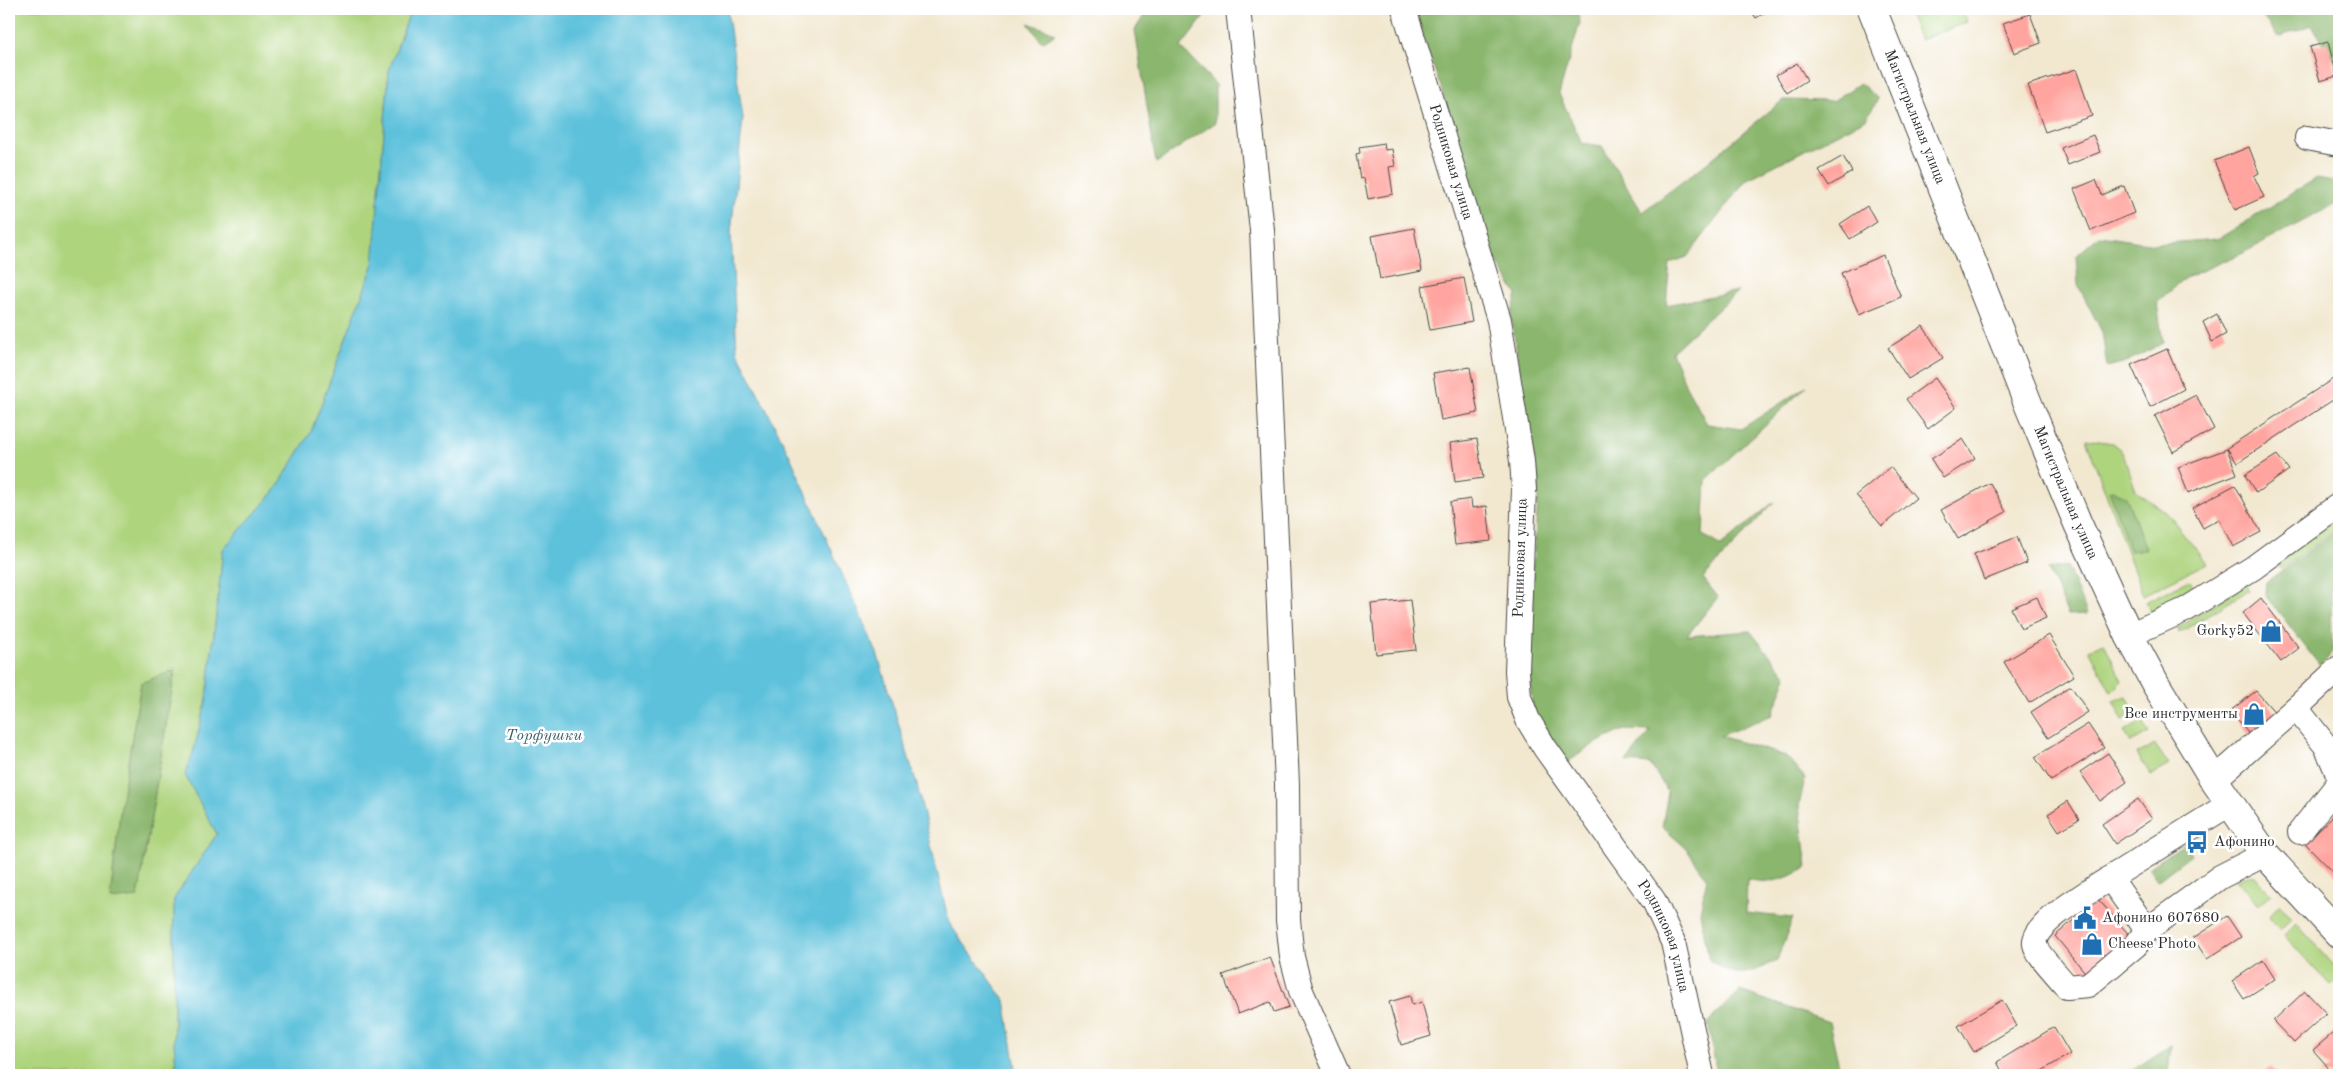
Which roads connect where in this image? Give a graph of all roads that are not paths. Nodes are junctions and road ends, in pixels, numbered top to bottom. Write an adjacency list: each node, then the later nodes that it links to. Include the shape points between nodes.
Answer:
1 (1238, 9): 19 (street, via 1262,230 1286,774 1288,920 1292,957 1301,990)
2 (1404, 9): 20 (street, Родниковая улица, via 1499,320 1524,489 1517,671 1519,697 1545,748 1654,900 1673,942)
3 (1872, 9): 7 (main road, Магистральная улица, via 2029,406)
4 (2307, 138): 5 (street)
5 (2339, 144)
6 (2339, 505): 7 (street, via 2253,568 2185,610)
7 (2129, 635): 11 (main road, Магистральная улица)
8 (2339, 668): 9 (street)
9 (2296, 708): 10 (street, via 2326,746); 11 (street)
10 (2339, 776)
11 (2214, 780): 13 (main road, Магистральная улица)
12 (2339, 783): 14 (street)
13 (2230, 803): 15 (main road, Магистральная улица); 16 (street)
14 (2300, 832)
15 (2265, 854): 17 (street, via 2220,877); 18 (main road, Магистральная улица)
16 (2110, 878): 17 (street); 17 (street, via 2039,929 2034,937 2035,946 2067,987 2088,985 2136,945)
17 (2147, 930)
18 (2339, 934)
19 (1338, 1075)
20 (1702, 1075)

